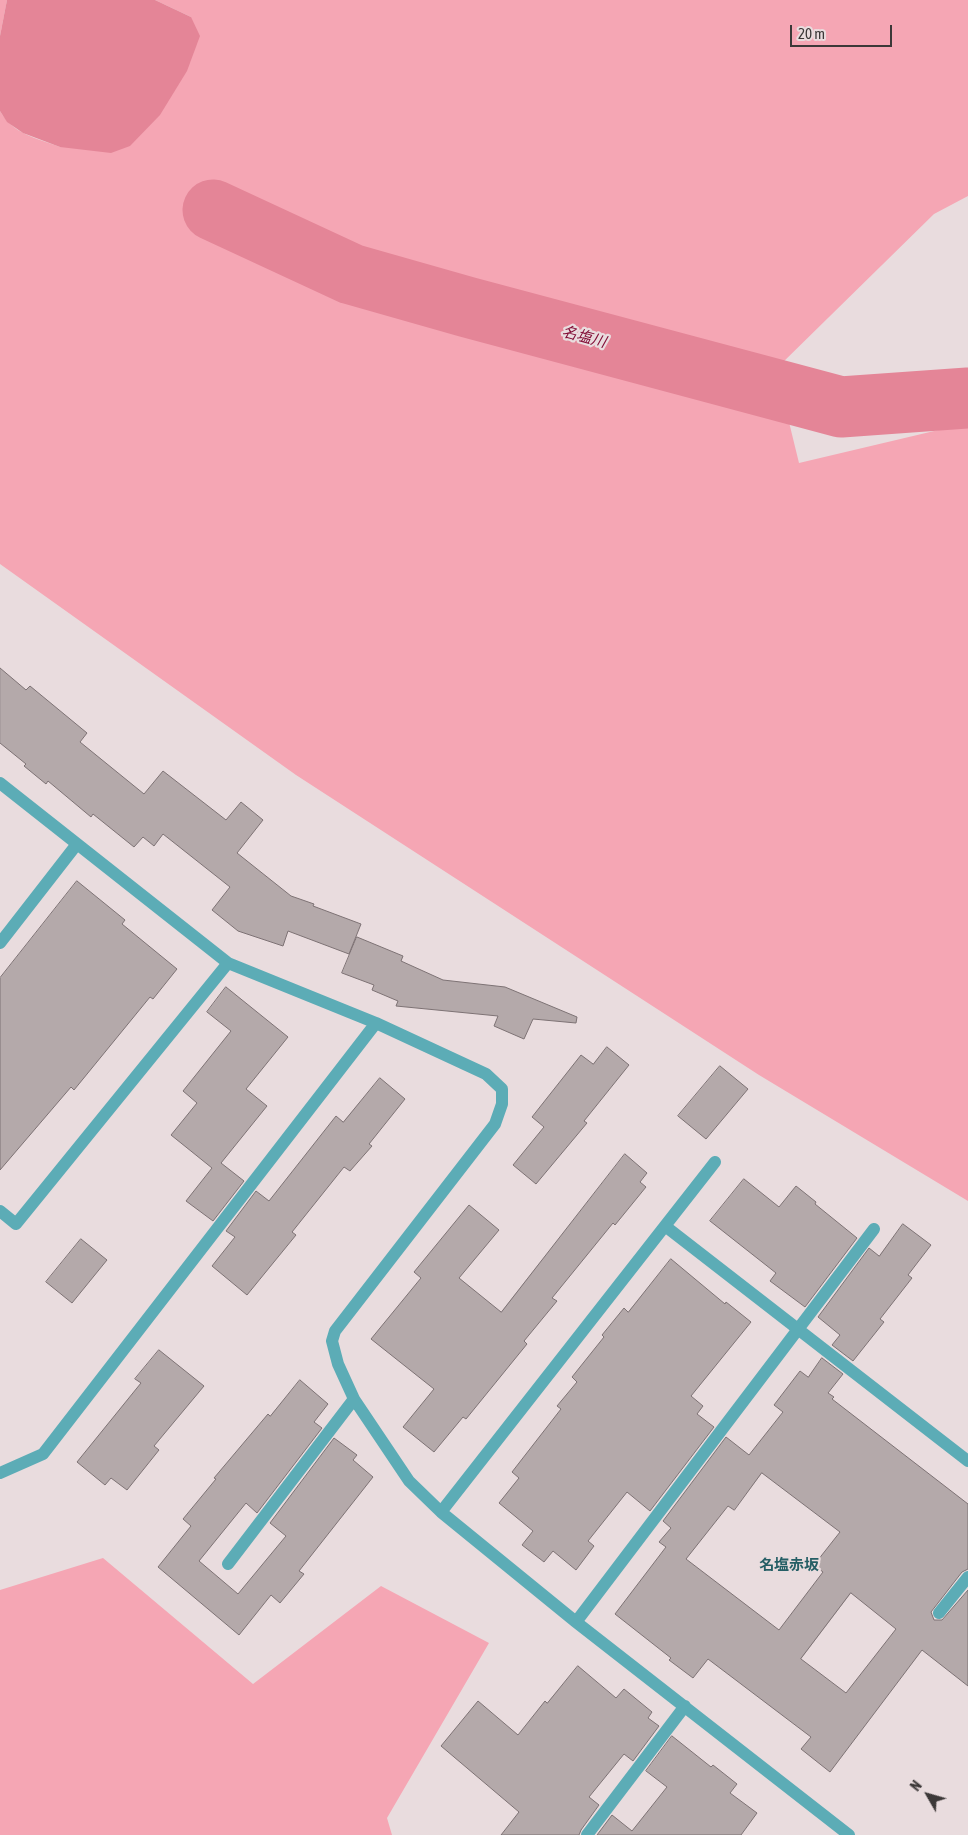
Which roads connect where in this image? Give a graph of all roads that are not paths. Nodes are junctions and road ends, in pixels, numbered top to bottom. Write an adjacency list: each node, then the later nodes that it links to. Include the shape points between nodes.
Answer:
1 (0, 783): 2 (street)
2 (77, 844): 3 (street); 4 (street)
3 (0, 943)
4 (228, 962): 5 (street); 7 (street, via 16,1224)
5 (376, 1022): 11 (street, via 486,1074 502,1089 502,1104 495,1124 335,1331 332,1342 338,1364); 13 (street, via 43,1454)
6 (715, 1162): 8 (street)
7 (0, 1211)
8 (665, 1226): 10 (street); 14 (street)
9 (874, 1229): 10 (street)
10 (799, 1330): 12 (street); 18 (street)
11 (354, 1399): 14 (street, via 409,1481); 15 (street)
12 (968, 1461)
13 (0, 1473)
14 (441, 1512): 18 (street)
15 (228, 1564)
16 (968, 1577): 17 (street)
17 (939, 1613)
18 (576, 1622): 19 (street)
19 (684, 1706): 20 (street); 21 (street)
20 (586, 1835)
21 (849, 1835)

